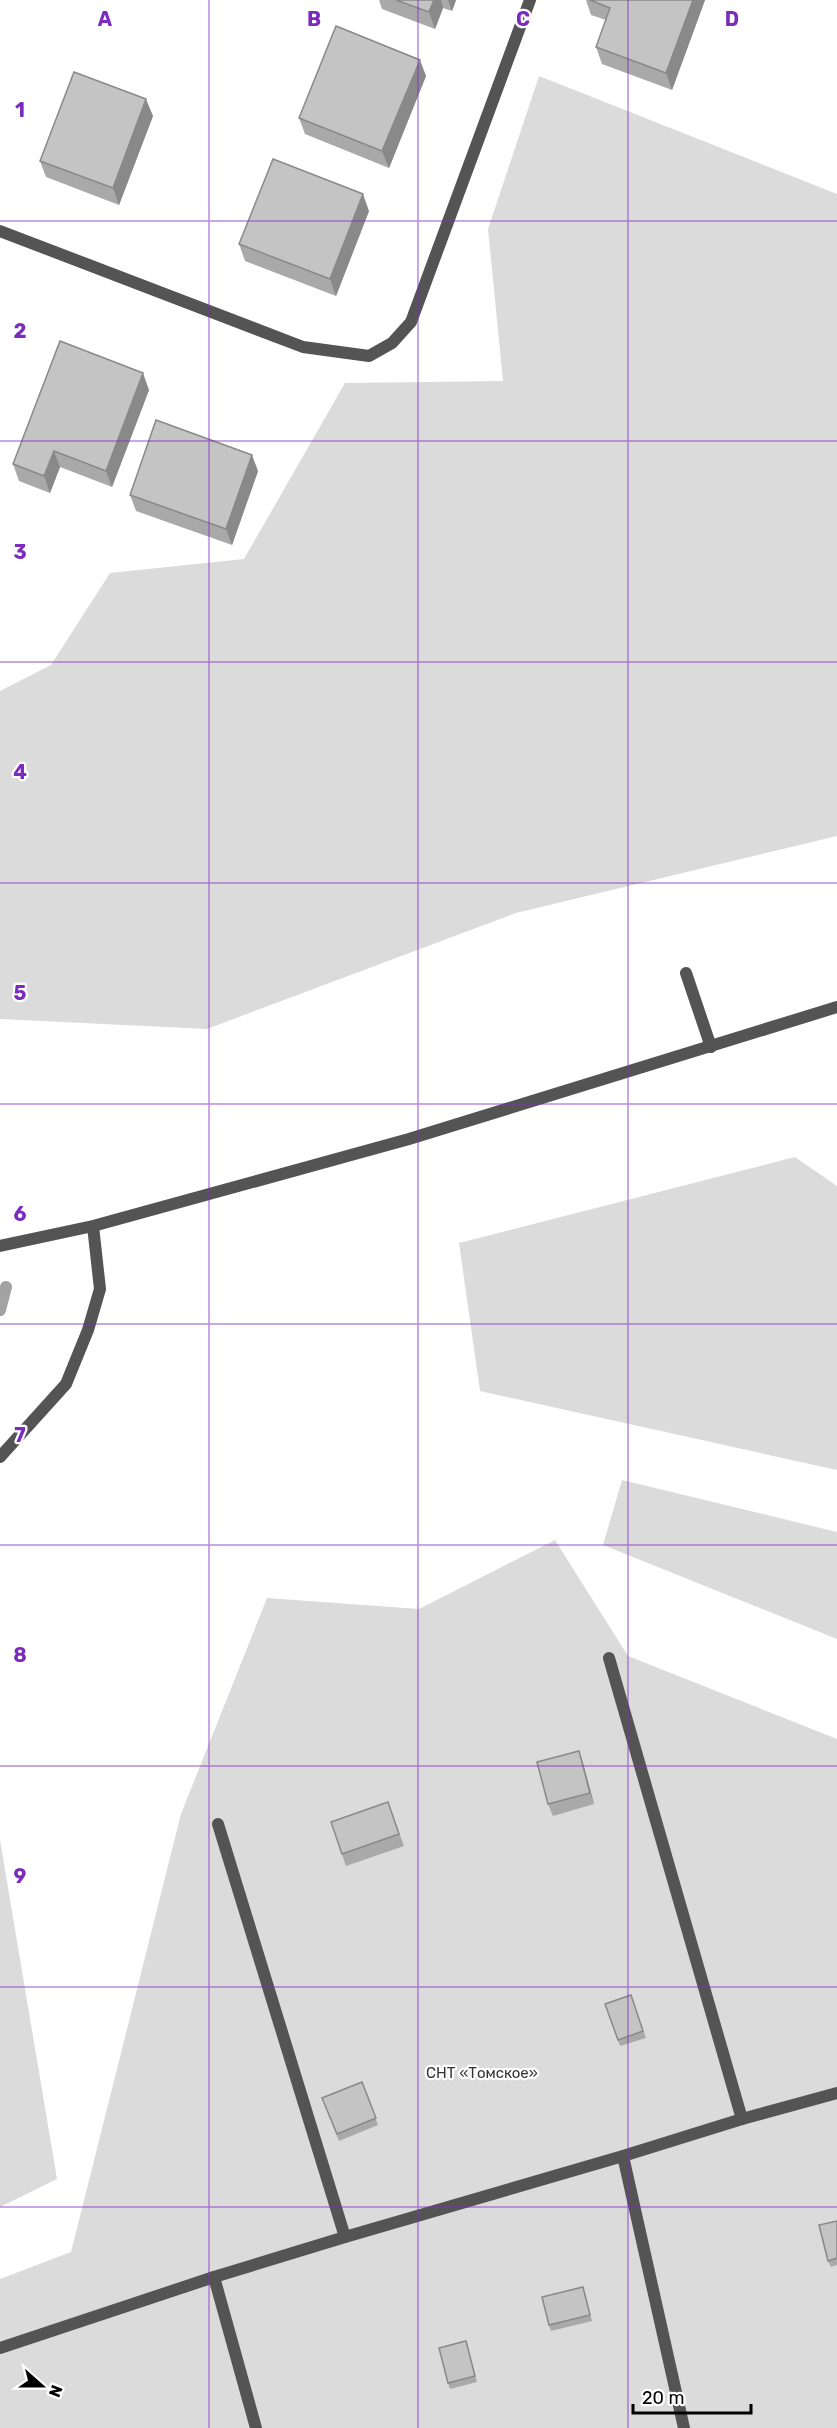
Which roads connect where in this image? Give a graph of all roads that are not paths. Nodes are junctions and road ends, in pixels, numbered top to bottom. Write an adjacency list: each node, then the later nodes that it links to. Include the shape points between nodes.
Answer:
1 (530, 0): 2 (street, via 411,322 392,343 369,356 303,346)
2 (0, 231)
3 (686, 973): 5 (street)
4 (837, 1007): 5 (street)
5 (711, 1047): 6 (street, via 409,1139)
6 (93, 1226): 7 (street); 8 (street, via 100,1289 88,1330 66,1384)
7 (0, 1246)
8 (0, 1457)
9 (609, 1658): 12 (street)
10 (218, 1824): 14 (street)
11 (837, 2093): 12 (street)
12 (742, 2119): 13 (street)
13 (623, 2156): 14 (street); 18 (street)
14 (345, 2237): 15 (street)
15 (214, 2277): 16 (street); 17 (street)
16 (0, 2348)
17 (256, 2428)
18 (684, 2428)

